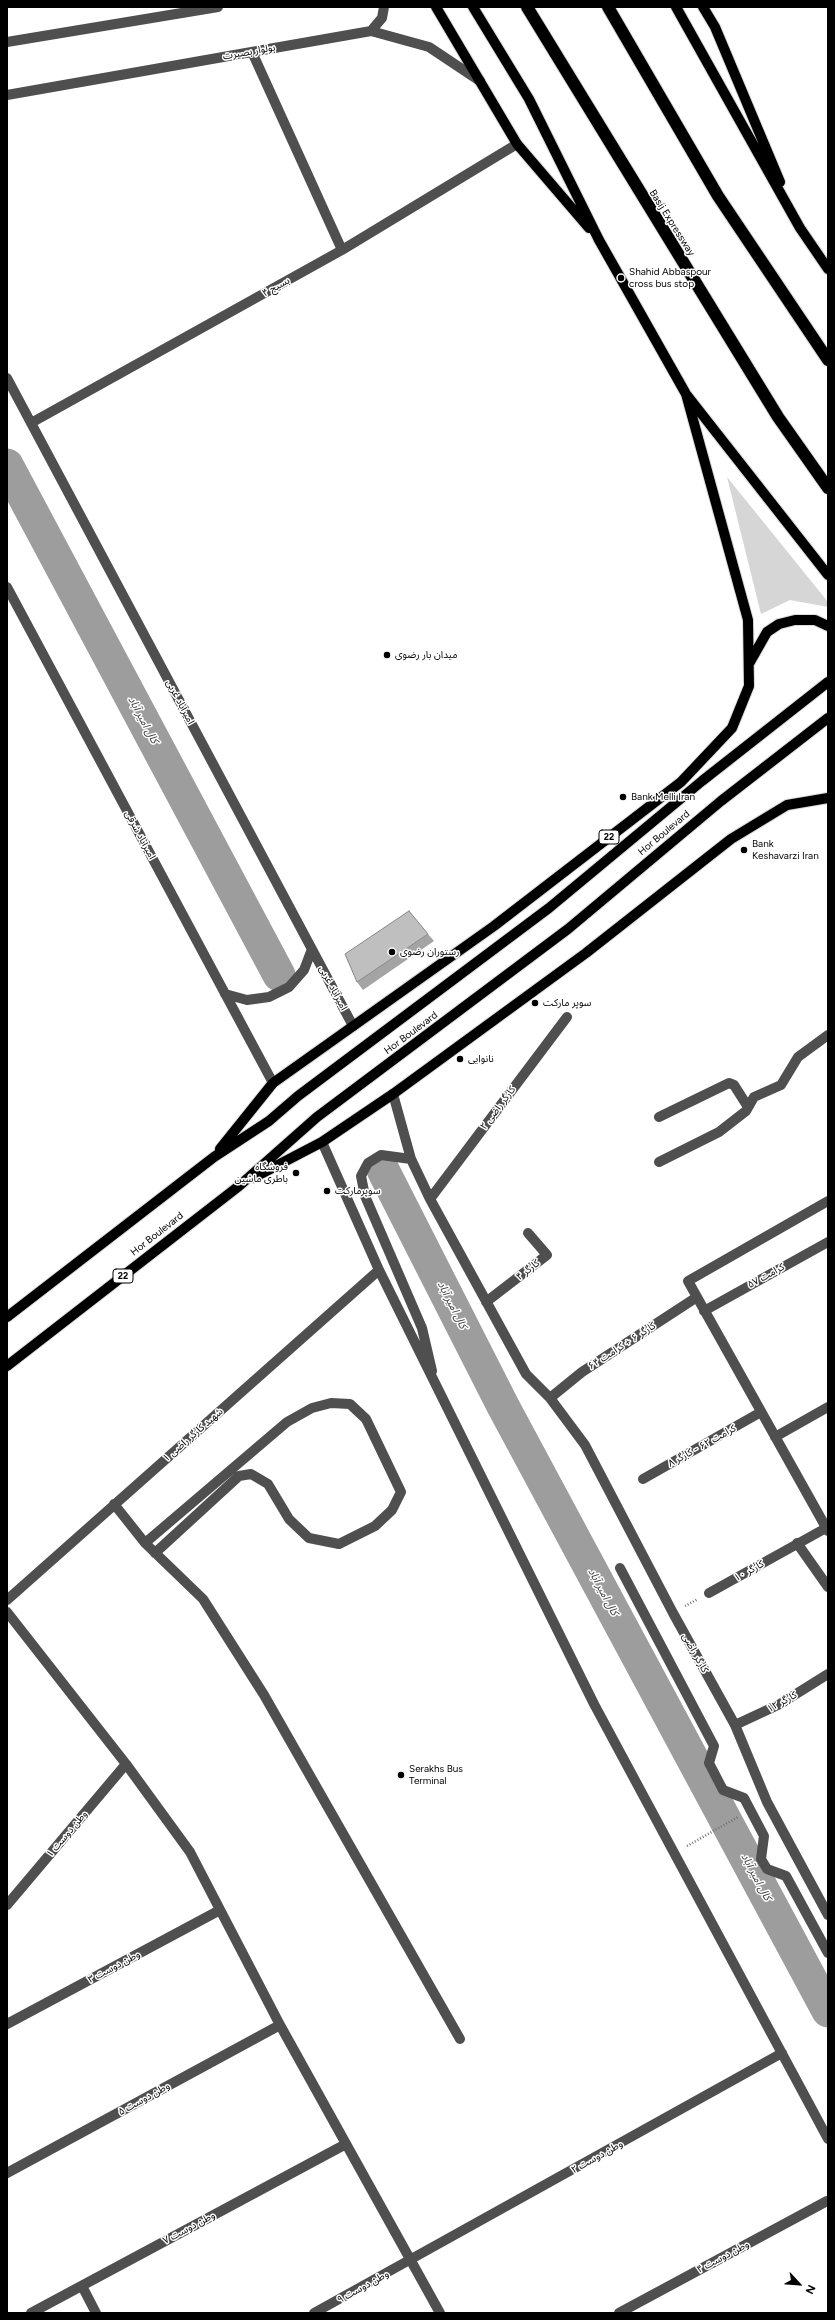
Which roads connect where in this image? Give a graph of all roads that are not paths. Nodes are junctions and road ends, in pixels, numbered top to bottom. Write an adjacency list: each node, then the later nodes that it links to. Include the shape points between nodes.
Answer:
1 (218, 7): 10 (street)
2 (384, 7): 9 (street, via 382,18)
3 (436, 7): 12 (main road)
4 (472, 7): 16 (main road, via 530,99)
5 (528, 7): 24 (highway, Basij Expressway, via 778,417)
6 (608, 7): 20 (highway, via 718,196)
7 (676, 7): 15 (main road)
8 (703, 7): 15 (main road, via 714,27)
9 (371, 31): 11 (street, بولوار بصیرت); 12 (street, بولوار بصیرت, via 429,47)
10 (7, 42)
11 (252, 52): 13 (street, بولوار بصیرت); 17 (street)
12 (480, 81): 14 (main road)
13 (7, 95)
14 (517, 144): 16 (main road); 17 (street, بسیج ۴)
15 (800, 228): 18 (main road); 19 (main road)
16 (599, 240): 22 (main road)
17 (342, 250): 23 (street, بسیج ۴)
18 (828, 259)
19 (828, 269)
20 (828, 360)
21 (7, 378): 23 (street, امیرآباد غربی)
22 (686, 394): 25 (main road); 28 (main road, 22, via 748,620)
23 (31, 423): 32 (street, امیرآباد غربی)
24 (828, 488)
25 (828, 575)
26 (7, 587): 33 (street, امیرآباد شرقی)
27 (828, 626): 28 (main road, via 816,620 795,620 779,624 767,632)
28 (750, 662): 35 (main road, 22, via 750,686 732,728 682,782 494,926)
29 (828, 682): 42 (main road, Hor Boulevard, via 702,781 549,908 337,1066 269,1121)
30 (828, 718): 45 (main road, Hor Boulevard, via 721,801 568,929 317,1117)
31 (828, 798): 38 (main road, 22, via 787,805 731,839 586,953)
32 (312, 949): 33 (street, via 304,970 290,987 269,997 247,1000); 35 (street, امیرآباد غربی)
33 (225, 994): 37 (street, امیرآباد شرقی)
34 (567, 1018): 46 (street, کارگر راضی ۲)
35 (353, 1026): 37 (main road, 22)
36 (828, 1035): 39 (street, via 798,1057 781,1085 754,1097)
37 (273, 1083): 42 (main road, 22)
38 (393, 1094): 41 (main road, 22); 43 (street, کارگر راضی)
39 (748, 1107): 40 (street, via 734,1085 729,1083); 44 (street, via 719,1132)
40 (659, 1117)
41 (322, 1142): 45 (main road, 22); 50 (street)
42 (214, 1157): 54 (main road, Hor Boulevard / 22)
43 (412, 1159): 46 (street, کارگر راضی); 56 (street, via 381,1155 368,1163 361,1176 365,1196 422,1328)
44 (659, 1162)
45 (239, 1186): 55 (main road, Hor Boulevard / 22)
46 (430, 1198): 52 (street, کارگر راضی)
47 (828, 1201): 51 (street, via 688,1281)
48 (528, 1233): 52 (street, کارگر ۴, via 547,1255)
49 (828, 1242): 53 (street, کرامت ۵۷)
50 (379, 1270): 56 (street); 62 (street, شهید کارگر راضی ۱)
51 (697, 1297): 53 (street); 57 (street, کارگر ۶ + کرامت ۶۴, via 582,1372)
52 (486, 1302): 57 (street, کارگر راضی, via 526,1374)
53 (704, 1311): 59 (street)
54 (7, 1317)
55 (7, 1366)
56 (437, 1390): 83 (street, via 594,1704)
57 (550, 1398): 74 (street, کارگر راضی, via 585,1445 673,1614)
58 (828, 1407): 60 (street)
59 (761, 1412): 60 (street); 61 (street, کرامت ۶۲ - کارگر ۸)
60 (775, 1437): 63 (street)
61 (643, 1479)
62 (114, 1504): 65 (street); 71 (street, شهید کارگر راضی ۱)
63 (823, 1515): 64 (street)
64 (827, 1530): 66 (street, کارگر ۱۰)
65 (145, 1543): 67 (street); 67 (street, via 287,1422 312,1408 331,1403 350,1404 366,1419 392,1468 401,1492 392,1510 375,1526 339,1544 309,1538 289,1519 268,1484 251,1474 239,1476)
66 (798, 1544): 69 (street); 70 (street, کارگر ۱۰)
67 (155, 1553): 82 (street, via 203,1599 264,1696)
68 (620, 1568): 79 (street, via 714,1746 709,1764 723,1790 744,1798 764,1836 761,1859 767,1869 786,1876)
69 (828, 1587)
70 (709, 1593)
71 (7, 1600)
72 (7, 1612): 75 (street)
73 (828, 1674): 74 (street, کارگر ۱۲, via 780,1704)
74 (735, 1725): 78 (street, کارگر راضی, via 767,1802)
75 (126, 1764): 76 (street, وطن دوست ۱); 77 (street, via 190,1852)
76 (7, 1905)
77 (220, 1910): 80 (street, وطن دوست ۳); 81 (street)
78 (828, 1915)
79 (828, 1952)
80 (7, 2024)
81 (280, 2025): 85 (street); 86 (street, وطن دوست ۵)
82 (460, 2039)
83 (782, 2053): 84 (street); 88 (street, وطن دوست ۲)
84 (828, 2139)
85 (346, 2144): 88 (street); 89 (street, وطن دوست ۷)
86 (7, 2173)
87 (827, 2201): 94 (street, وطن دوست ۴)
88 (411, 2260): 92 (street, وطن دوست ۹); 93 (street)
89 (82, 2286): 90 (street, وطن دوست ۷); 91 (street)
90 (31, 2313)
91 (96, 2313)
92 (314, 2313)
93 (440, 2313)
94 (619, 2313)

